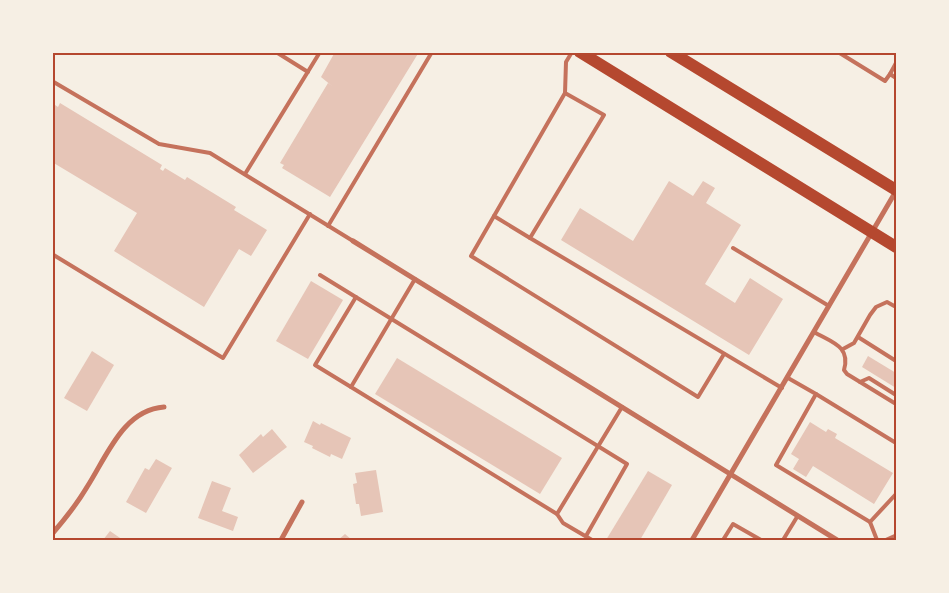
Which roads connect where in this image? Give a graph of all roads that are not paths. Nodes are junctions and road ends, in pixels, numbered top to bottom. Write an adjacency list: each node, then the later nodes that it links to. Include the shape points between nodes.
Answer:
1 (276, 52): 9 (lane)
2 (320, 52): 9 (lane)
3 (432, 52): 18 (lane)
4 (572, 52): 13 (lane, via 566,62)
5 (580, 52): 19 (highway)
6 (672, 52): 15 (highway)
7 (838, 52): 10 (lane, via 885,81)
8 (896, 63): 10 (lane)
9 (308, 72): 14 (lane)
10 (890, 74): 11 (lane)
11 (896, 78)
12 (52, 81): 14 (lane, via 159,144 210,153)
13 (565, 93): 17 (lane); 20 (lane, via 604,115)
14 (245, 174): 16 (lane)
15 (896, 190): 19 (street)
16 (310, 214): 18 (lane); 24 (lane, via 222,358)
17 (494, 216): 20 (lane); 34 (lane, via 470,256 698,397)
18 (328, 226): 21 (lane)
19 (871, 232): 22 (highway); 28 (street)
20 (530, 238): 34 (lane)
21 (354, 241): 26 (street)
22 (896, 247)
23 (733, 248): 28 (lane)
24 (52, 254)
25 (320, 274): 27 (lane)
26 (415, 279): 30 (lane); 43 (street)
27 (356, 296): 30 (lane); 38 (lane, via 315,365)
28 (829, 306): 31 (street)
29 (896, 307): 32 (lane, via 886,302 876,308)
30 (392, 319): 38 (lane); 46 (lane)
31 (814, 332): 33 (lane); 36 (street)
32 (858, 337): 33 (lane, via 854,344); 35 (lane)
33 (843, 349): 37 (lane, via 847,356 844,370)
34 (724, 354): 39 (lane)
35 (896, 361)
36 (788, 378): 39 (street); 40 (lane)
37 (860, 382): 41 (lane, via 869,378); 42 (lane)
38 (351, 387): 50 (lane)
39 (782, 388): 47 (street)
40 (816, 394): 45 (lane); 52 (lane, via 776,465)
41 (896, 395)
42 (896, 404)
43 (622, 406): 46 (lane); 47 (street)
44 (164, 407): 53 (street, via 150,408 124,429 87,488)
45 (896, 443)
46 (598, 447): 50 (lane); 54 (lane, via 627,464)
47 (731, 476): 51 (street); 57 (street)
48 (896, 494): 52 (lane)
49 (302, 502): 55 (street)
50 (557, 514): 54 (lane, via 563,523)
51 (797, 517): 60 (lane); 61 (street)
52 (870, 522): 62 (lane)
53 (52, 534)
54 (586, 536): 56 (lane)
55 (281, 540)
56 (592, 540)
57 (692, 540)
58 (723, 540): 59 (lane, via 733,524)
59 (761, 540)
60 (783, 540)
61 (837, 540)
62 (876, 540)

